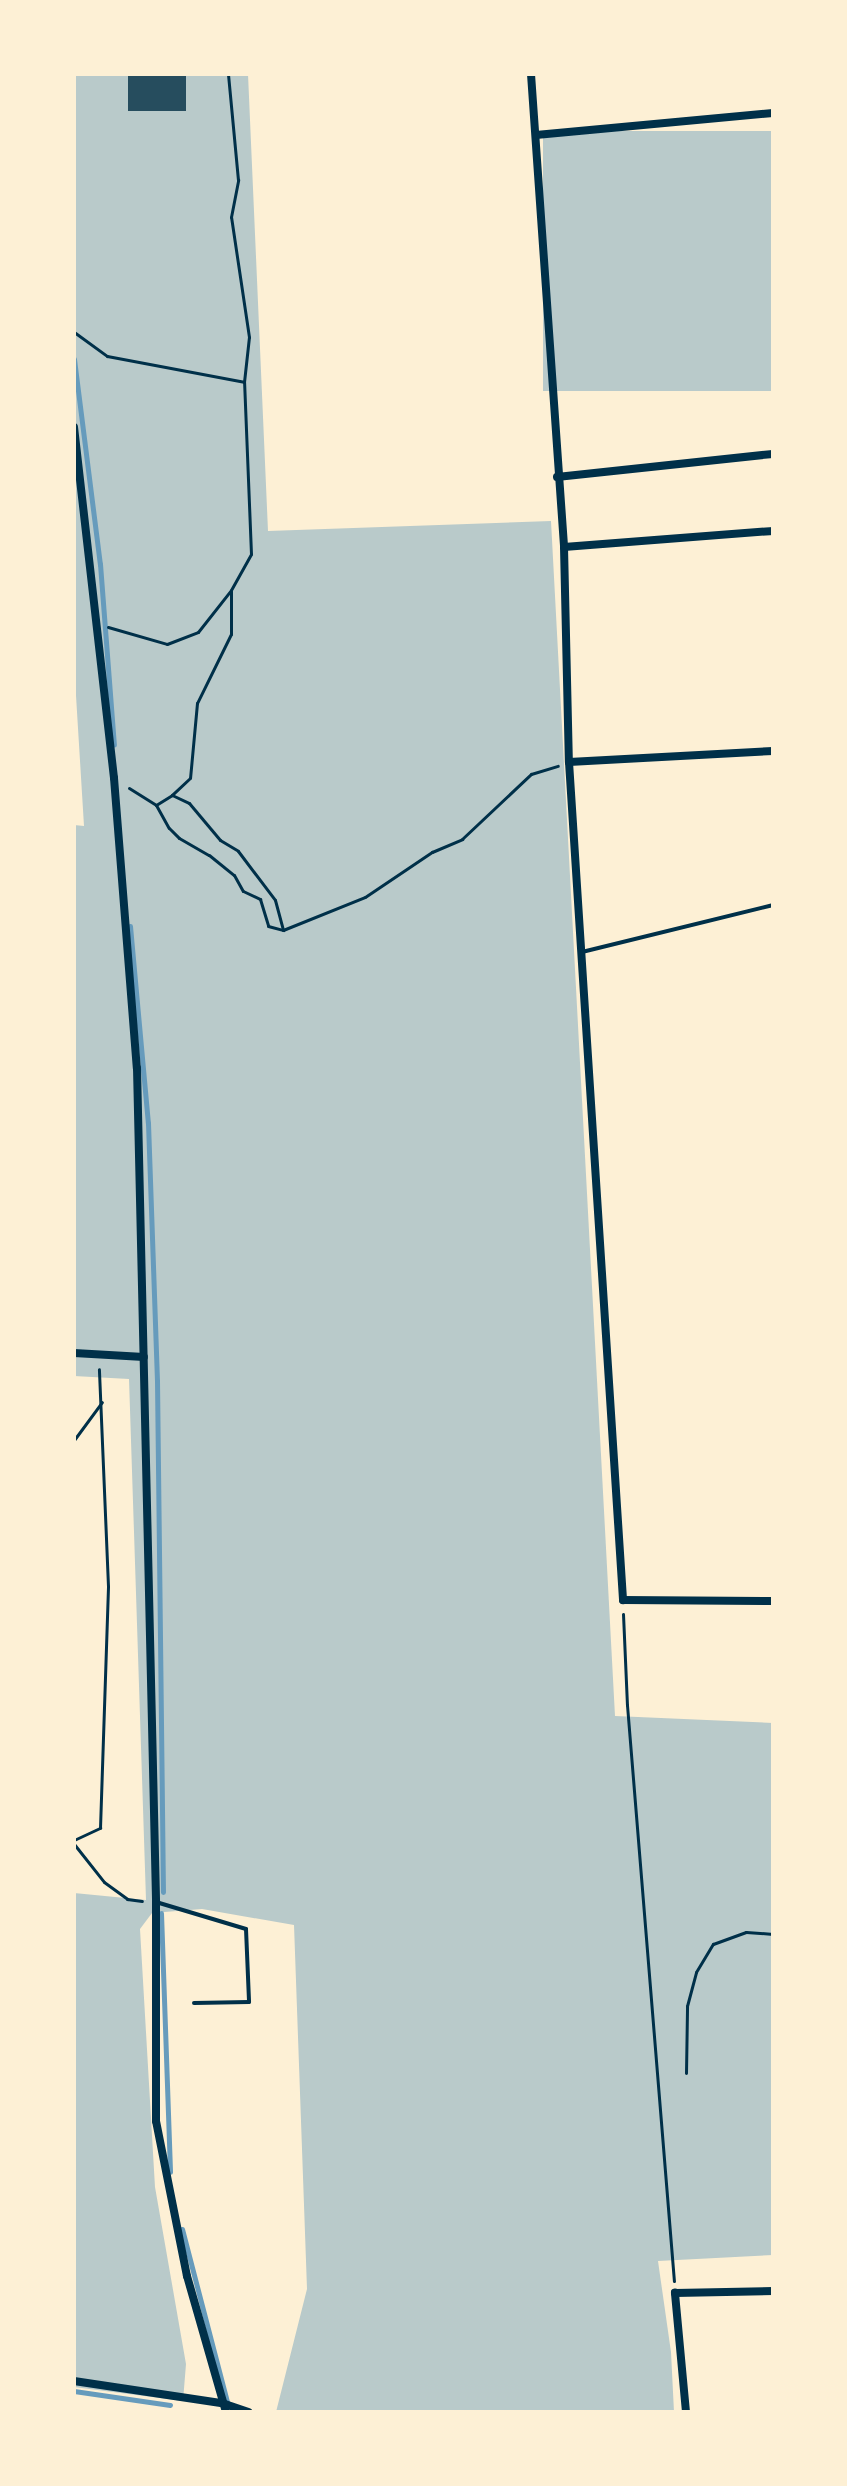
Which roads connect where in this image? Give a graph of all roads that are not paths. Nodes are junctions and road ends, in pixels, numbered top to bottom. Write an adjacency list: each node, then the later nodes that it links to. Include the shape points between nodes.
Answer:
1 (531, 74): 3 (street)
2 (773, 113): 3 (street)
3 (536, 135): 6 (street)
4 (74, 427): 14 (street, via 114,778 137,1068)
5 (773, 454): 6 (street)
6 (557, 477): 8 (street)
7 (773, 531): 8 (street)
8 (564, 547): 10 (street)
9 (773, 751): 10 (street)
10 (569, 762): 12 (street)
11 (773, 905): 12 (lane)
12 (582, 952): 15 (street, via 623,1600)
13 (74, 1353): 14 (street)
14 (144, 1357): 16 (street)
15 (773, 1601)
16 (156, 1902): 17 (lane, via 246,1929 249,2002); 20 (street, via 156,2121 187,2276)
17 (194, 2003)
18 (773, 2291): 22 (street, via 675,2293)
19 (74, 2381): 20 (street)
20 (224, 2408): 21 (street)
21 (248, 2412)
22 (686, 2412)

